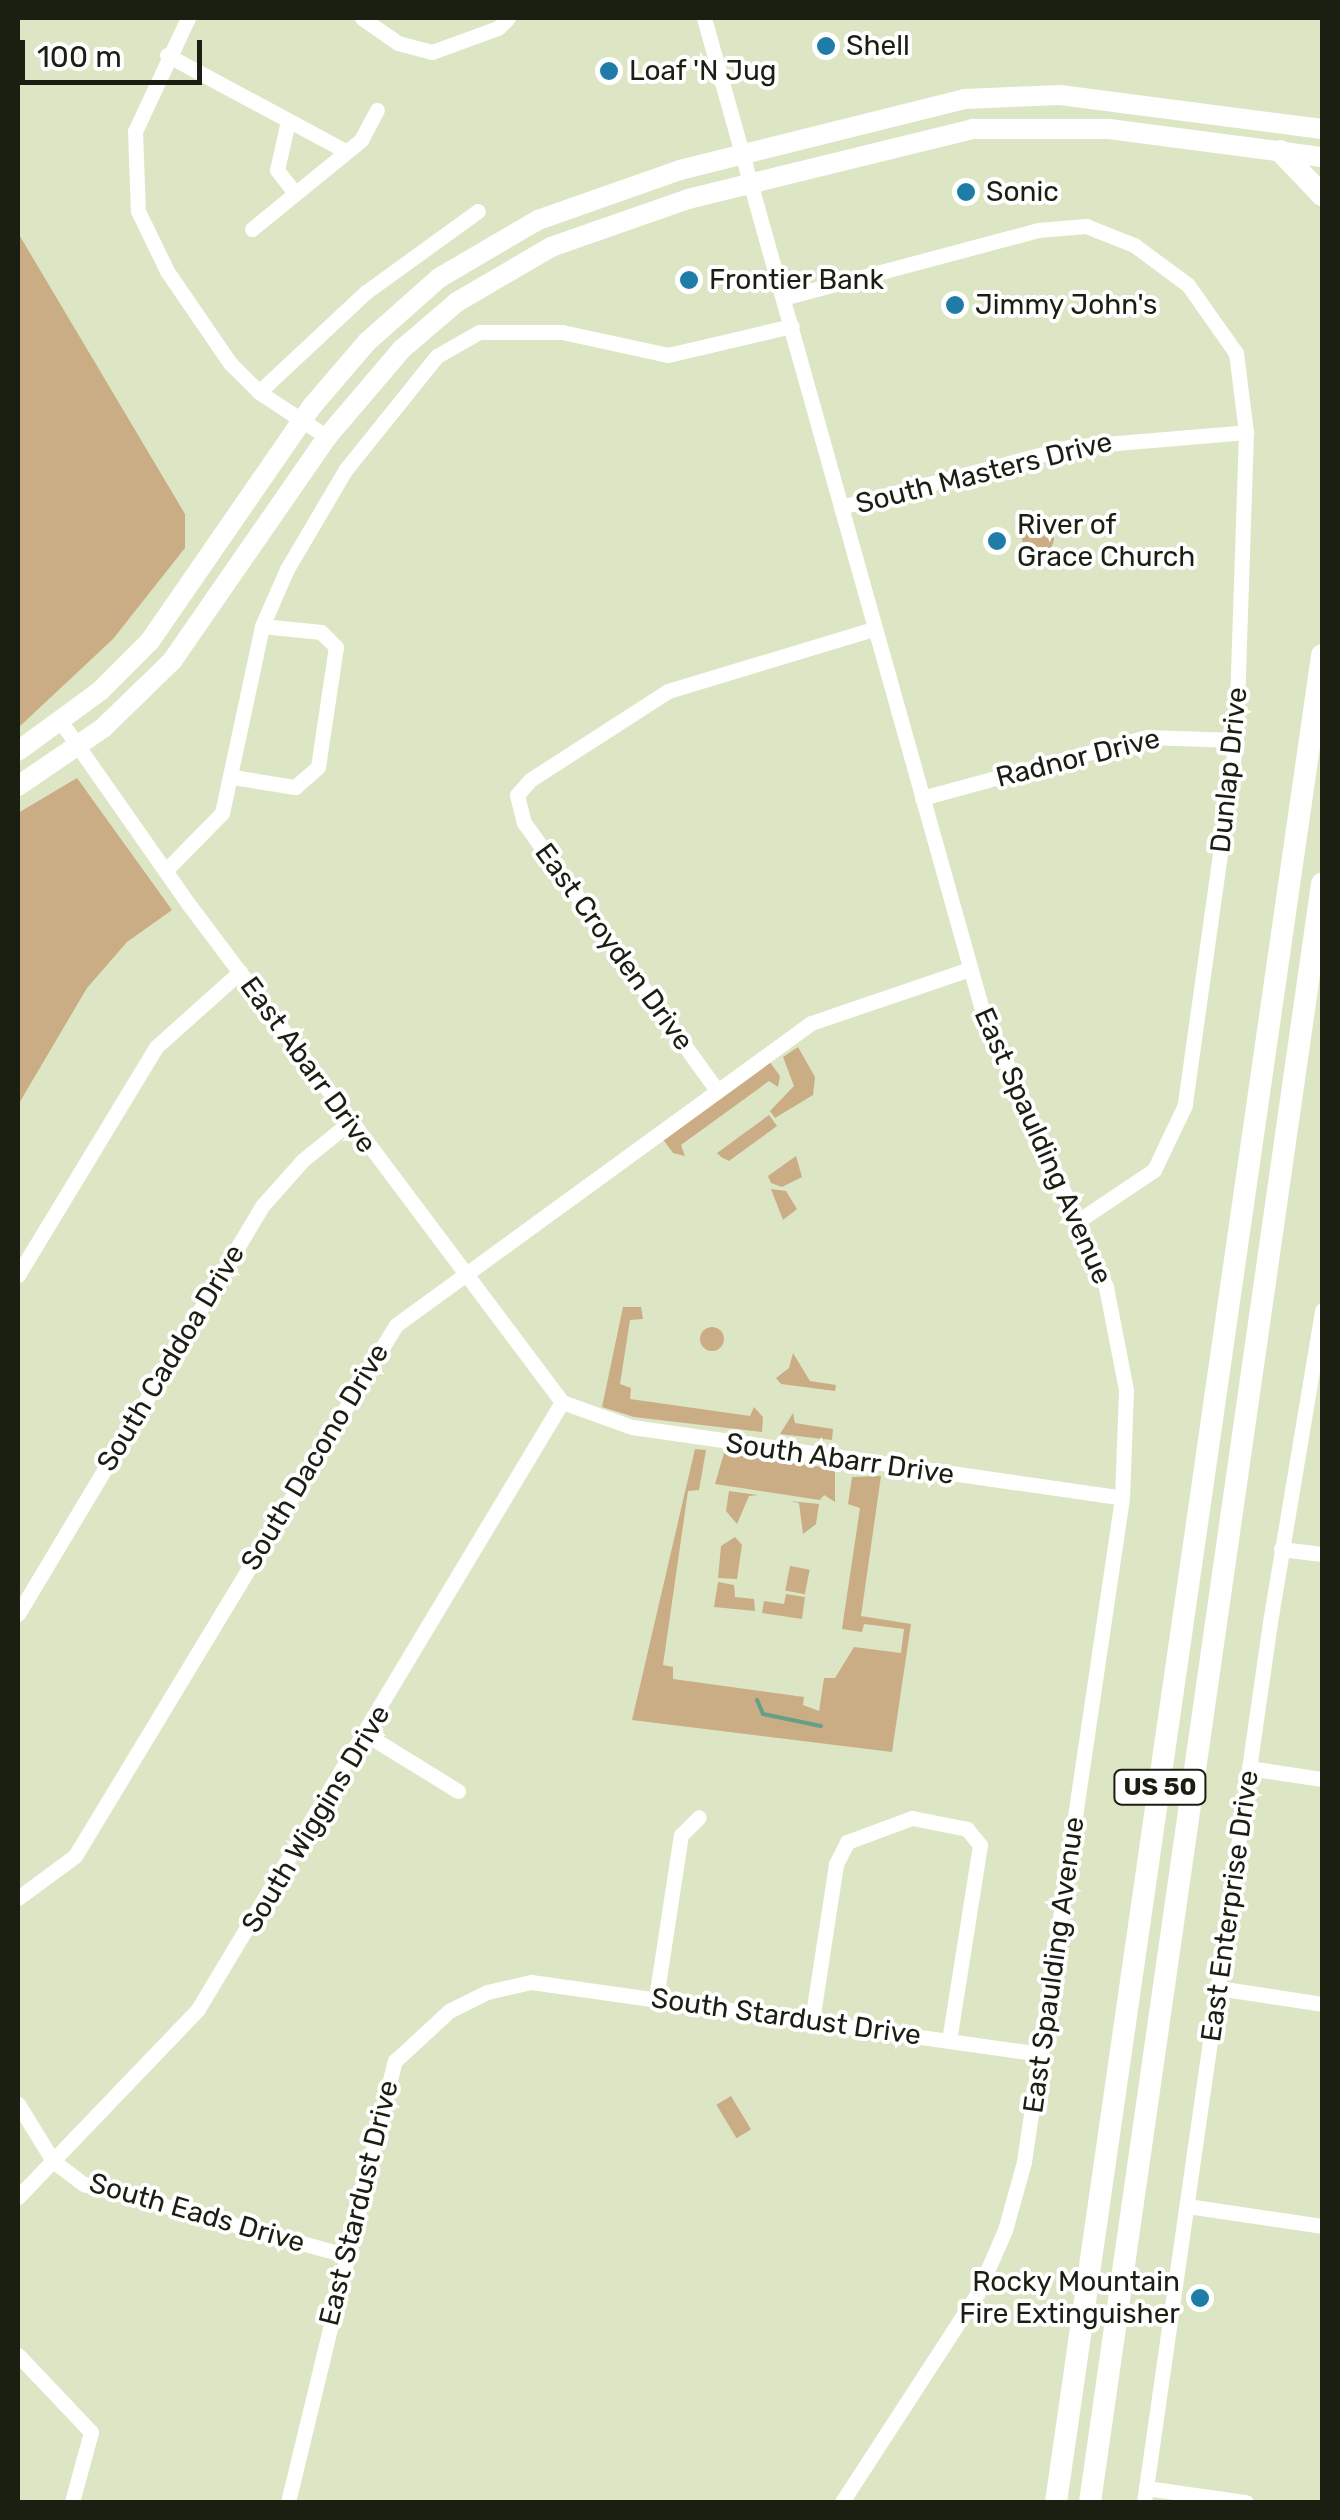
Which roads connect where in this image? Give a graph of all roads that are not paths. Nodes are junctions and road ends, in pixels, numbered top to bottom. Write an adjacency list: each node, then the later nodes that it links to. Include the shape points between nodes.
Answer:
1 (188, 18): 5 (street)
2 (362, 18): 3 (street, via 398,44 432,52 498,28)
3 (508, 18)
4 (704, 18): 11 (street, East Spaulding Avenue)
5 (167, 55): 7 (street); 20 (street, via 135,131 138,211 196,318)
6 (377, 110): 10 (street, via 361,140)
7 (288, 121): 10 (street); 14 (street, via 277,170)
8 (1322, 129): 11 (main road, via 1029,94 931,104)
9 (1280, 151): 12 (main road); 13 (main road, via 1109,129 991,128 898,143); 15 (highway)
10 (344, 152): 14 (street)
11 (742, 154): 13 (street, East Spaulding Avenue); 21 (main road, via 584,200 489,245 400,309)
12 (1322, 157)
13 (750, 183): 18 (street, East Spaulding Avenue); 23 (main road, via 595,228 504,271 421,332)
14 (295, 193): 17 (street)
15 (1322, 195)
16 (478, 211): 20 (street, via 366,292)
17 (252, 229)
18 (783, 298): 19 (street, East Spaulding Avenue); 22 (street, Dunlap Drive, via 1064,226 1116,235 1188,286 1236,353)
19 (792, 326): 24 (street, East Spaulding Avenue); 25 (street, via 668,355 562,332 479,332 437,356 346,469)
20 (259, 392): 21 (street)
21 (303, 421): 23 (street); 28 (main road, via 162,626 118,675)
22 (1246, 432): 24 (street, South Masters Drive, via 1068,446); 29 (street, Dunlap Drive)
23 (327, 437): 30 (main road, via 186,645)
24 (841, 507): 26 (street, East Spaulding Avenue)
25 (262, 626): 32 (street); 32 (street, via 321,632 336,647 321,750 316,772 295,787)
26 (874, 629): 34 (street, East Spaulding Avenue); 39 (street, East Croyden Drive, via 668,691 530,780 515,804)
27 (1322, 655): 74 (highway, US 50)
28 (61, 722): 30 (street, East Abarr Drive); 31 (main road)
29 (1236, 740): 34 (street, Radnor Drive, via 1146,737); 41 (street, Dunlap Drive, via 1178,1131 1154,1170)
30 (78, 747): 33 (main road); 35 (street, East Abarr Drive)
31 (18, 751)
32 (233, 777): 35 (street, via 218,821)
33 (18, 786)
34 (922, 798): 37 (street, East Spaulding Avenue)
35 (165, 871): 38 (street, East Abarr Drive)
36 (1322, 884): 75 (highway, US 50)
37 (970, 970): 39 (street, South Dacono Drive, via 828,1014); 41 (street, East Spaulding Avenue, via 1000,1061)
38 (240, 972): 40 (street, East Abarr Drive); 43 (street, via 156,1047)
39 (716, 1089): 42 (street, South Dacono Drive)
40 (350, 1122): 42 (street, East Abarr Drive); 49 (street, South Caddoa Drive, via 263,1205)
41 (1078, 1221): 46 (street, East Spaulding Avenue, via 1106,1287 1122,1354)
42 (464, 1274): 45 (street, East Abarr Drive); 55 (street, South Dacono Drive, via 396,1325 75,1856)
43 (18, 1275)
44 (1322, 1310): 47 (street, East Enterprise Drive)
45 (562, 1402): 46 (street, South Abarr Drive, via 656,1431); 50 (street, South Wiggins Drive)
46 (1122, 1498): 62 (street, East Spaulding Avenue)
47 (1281, 1548): 48 (street); 51 (street, East Enterprise Drive)
48 (1322, 1554)
49 (18, 1614)
50 (367, 1734): 53 (street); 64 (street, South Wiggins Drive, via 198,2009)
51 (1249, 1768): 52 (street); 57 (street, East Enterprise Drive)
52 (1322, 1779)
53 (458, 1792)
54 (699, 1816): 58 (street, via 681,1835)
55 (18, 1898)
56 (531, 1982): 58 (street, South Stardust Drive); 68 (street, East Stardust Drive, via 487,1992 448,2011 395,2062)
57 (1218, 1988): 59 (street); 66 (street, East Enterprise Drive)
58 (656, 1998): 60 (street, South Stardust Drive)
59 (1322, 2004)
60 (812, 2021): 61 (street, South Stardust Drive); 61 (street, via 836,1864 847,1842 912,1818 967,1828 980,1845)
61 (949, 2040): 62 (street, South Stardust Drive)
62 (1041, 2054): 73 (street, East Spaulding Avenue, via 1024,2162 991,2265 944,2352)
63 (18, 2104): 64 (street)
64 (53, 2161): 65 (street, South Wiggins Drive); 68 (street, South Eads Drive, via 99,2188)
65 (18, 2197)
66 (1187, 2206): 67 (street); 70 (street, East Enterprise Drive)
67 (1322, 2226)
68 (345, 2255): 72 (street, East Stardust Drive)
69 (18, 2355): 71 (street, via 90,2432)
70 (1144, 2495): 76 (street)
71 (72, 2502)
72 (288, 2502)
73 (842, 2502)
74 (1056, 2502)
75 (1090, 2502)
76 (1246, 2502)

